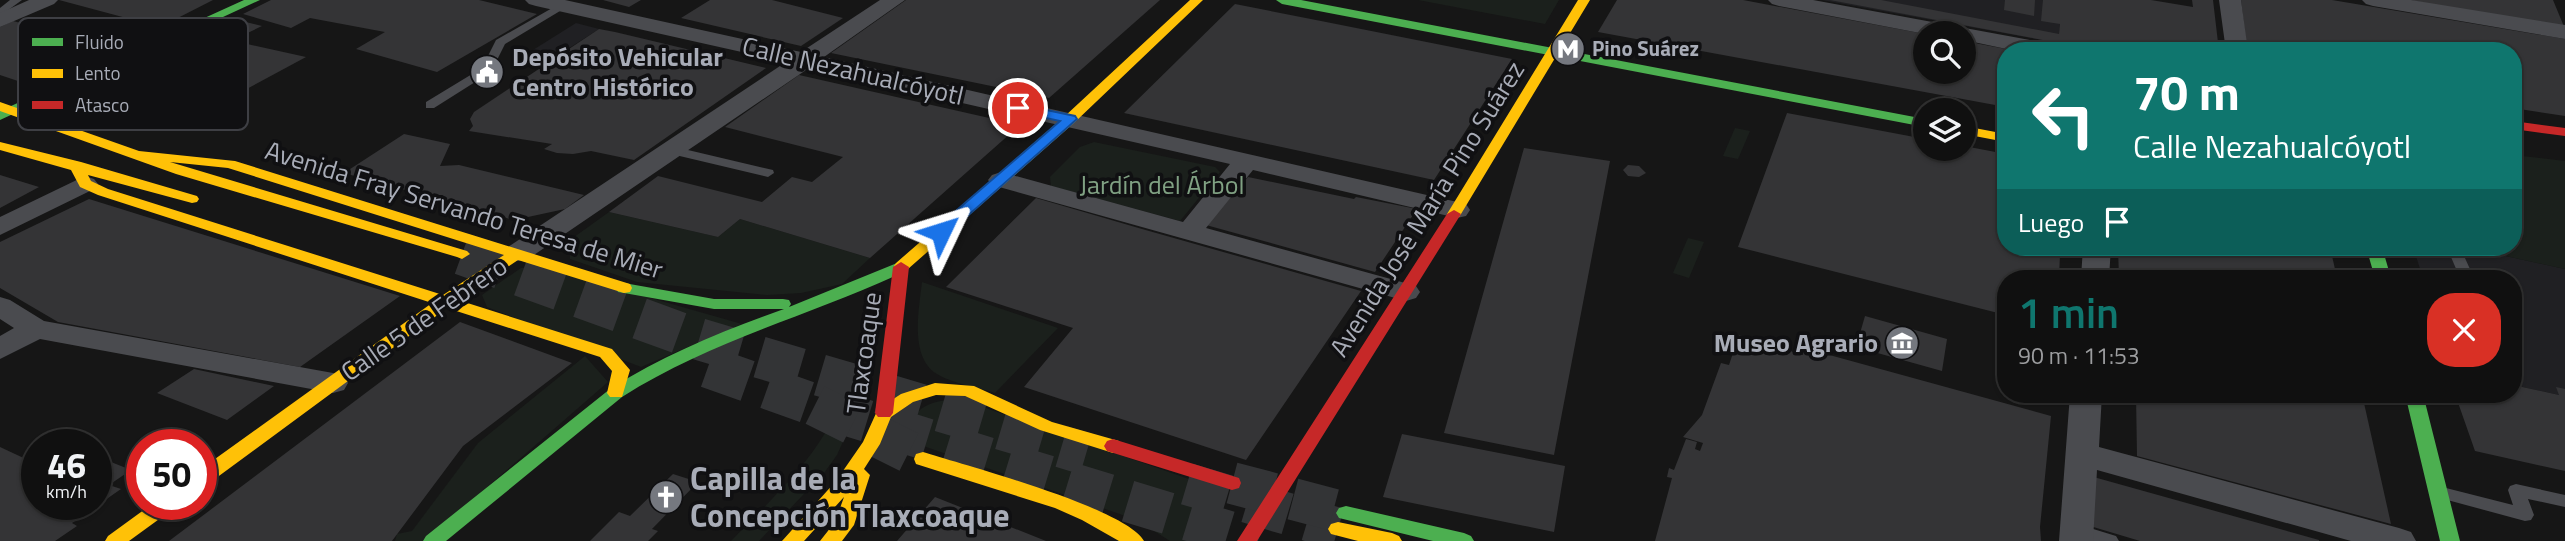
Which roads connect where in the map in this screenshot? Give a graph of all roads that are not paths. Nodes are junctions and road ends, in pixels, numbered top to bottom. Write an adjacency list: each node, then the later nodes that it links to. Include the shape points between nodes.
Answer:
1 (17, 0): 14 (lane)
2 (47, 0): 16 (street)
3 (254, 0): 15 (main road)
4 (536, 0): 13 (street, Calle Nezahualcóyotl)
5 (894, 0): 23 (street, Calle 5 de Febrero)
6 (1197, 0): 27 (main road)
7 (1282, 0): 22 (main road)
8 (1352, 0): 22 (main road)
9 (1584, 0): 22 (main road, Avenida José María Pino Suárez)
10 (1779, 0): 17 (street)
11 (2230, 0): 21 (street)
12 (2373, 0): 18 (street)
13 (561, 6): 23 (street, Calle Nezahualcóyotl); 24 (lane, via 500,41 487,70)
14 (0, 13)
15 (213, 18)
16 (0, 21)
17 (1913, 25)
18 (2565, 32)
19 (1976, 36): 20 (street)
20 (2005, 42)
21 (2236, 42)
22 (1557, 46): 25 (main road); 28 (main road); 45 (main road, Avenida José María Pino Suárez)
23 (805, 60): 27 (street, Calle Nezahualcóyotl); 38 (street, Calle 5 de Febrero)
24 (430, 105)
25 (1913, 106)
26 (1976, 117): 29 (main road)
27 (1070, 119): 40 (street, Calle Nezahualcóyotl); 43 (main road)
28 (1913, 120)
29 (1997, 121)
30 (2522, 126): 33 (main road)
31 (63, 130): 39 (main road, Avenida Fray Servando Teresa de Mier)
32 (1976, 132): 34 (main road)
33 (2565, 132)
34 (1997, 136)
35 (2522, 138): 36 (main road)
36 (2565, 144)
37 (0, 146): 42 (main road)
38 (671, 150): 41 (lane); 48 (street, Calle 5 de Febrero)
39 (141, 155): 48 (main road, Avenida Fray Servando Teresa de Mier, via 230,164); 49 (main road, Avenida Fray Servando Teresa de Mier, via 181,171)
40 (1247, 160): 45 (street, Calle Nezahualcóyotl); 47 (street)
41 (768, 173)
42 (81, 175): 44 (main road); 46 (street); 52 (main road)
43 (1000, 180): 47 (street); 50 (main road)
44 (211, 205)
45 (1457, 210): 51 (main road, Avenida José María Pino Suárez)
46 (0, 228)
47 (1189, 232): 51 (street)
48 (518, 253): 52 (main road, Calle 5 de Febrero); 53 (main road, Avenida Fray Servando Teresa de Mier, via 627,289 674,299 725,304)
49 (462, 254)
50 (901, 267): 53 (main road); 61 (main road, Tlaxcoaque)
51 (1406, 292): 78 (main road, Avenida José María Pino Suárez)
52 (443, 303): 57 (main road, Calle 5 de Febrero); 58 (main road, via 606,353 621,370)
53 (816, 303): 58 (main road, via 681,354)
54 (0, 306): 55 (street)
55 (36, 329): 56 (street); 57 (street)
56 (0, 349)
57 (333, 383): 65 (main road, Calle 5 de Febrero)
58 (615, 393): 74 (main road)
59 (2085, 403): 63 (street)
60 (2416, 403): 67 (main road)
61 (884, 413): 62 (main road, Tlaxcoaque); 66 (main road, via 907,398 935,389 968,390 1046,426)
62 (871, 444): 75 (main road, Tlaxcoaque, via 843,486); 76 (main road, via 844,525)
63 (2082, 454): 72 (street); 82 (street)
64 (923, 459): 77 (main road, via 1080,512 1128,533)
65 (217, 467)
66 (1232, 483)
67 (2438, 492): 68 (lane, via 2525,515 2516,490); 83 (main road)
68 (2565, 501)
69 (1346, 513): 80 (main road)
70 (144, 520): 73 (main road)
71 (1338, 529): 79 (main road)
72 (2076, 536): 81 (lane)
73 (115, 541)
74 (433, 541)
75 (792, 541)
76 (830, 541)
77 (1134, 541)
78 (1247, 541)
79 (1392, 541)
80 (1464, 541)
81 (2109, 541)
82 (2399, 541)
83 (2450, 541)

